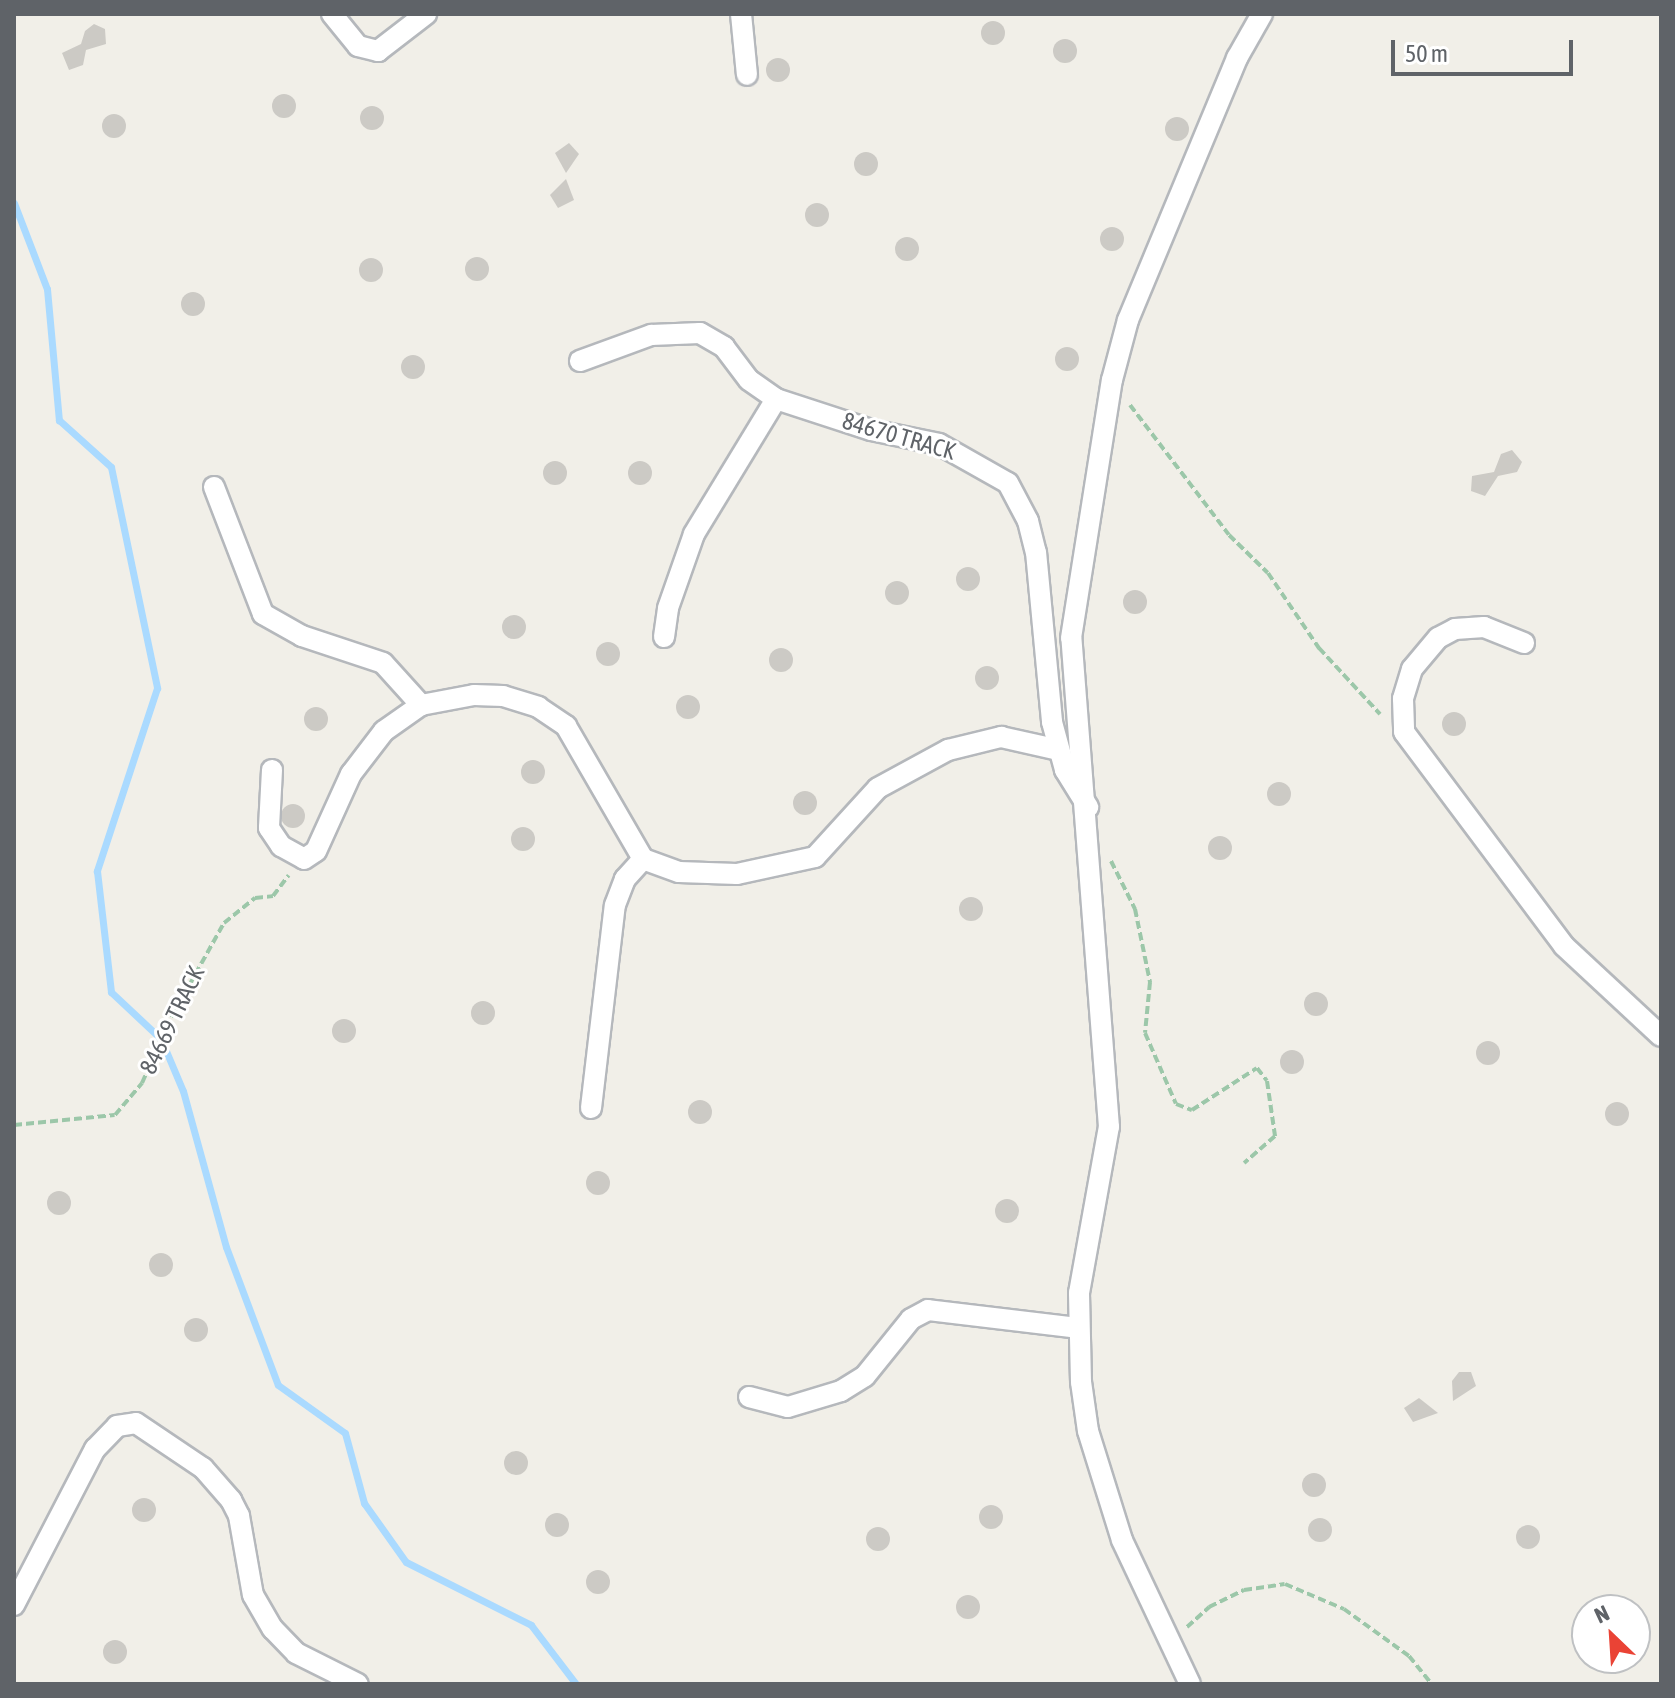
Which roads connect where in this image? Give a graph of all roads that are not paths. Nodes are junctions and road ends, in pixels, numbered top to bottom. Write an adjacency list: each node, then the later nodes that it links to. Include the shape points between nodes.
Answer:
1 (332, 14): 2 (street, via 358,46 378,51)
2 (426, 14)
3 (741, 14): 5 (street)
4 (1262, 14): 14 (street, via 1237,58 1141,279 1112,380 1071,638)
5 (747, 75)
6 (580, 361): 7 (street, via 651,335 700,333 724,347 749,380)
7 (776, 399): 9 (street, via 694,534 668,608); 12 (street, 84670 TRACK, via 871,430 939,444 1008,483 1028,521 1036,552 1045,615 1045,688)
8 (214, 487): 11 (street, via 263,614 302,636 383,663)
9 (664, 637)
10 (1524, 643): 16 (street, via 1484,627 1455,629 1438,638 1412,669 1403,699 1404,732 1564,946)
11 (421, 705): 13 (street, via 368,750 316,851 300,860 269,828); 15 (street, via 474,695 503,696 538,707 566,726)
12 (1059, 750): 14 (street, 84670 TRACK, via 1072,786); 15 (street, via 1001,737 920,761 878,788 831,845 797,865 704,875)
13 (272, 770)
14 (1088, 807): 18 (street, via 1109,1127 1079,1293)
15 (643, 859): 17 (street, via 625,879 615,905)
16 (1661, 1036)
17 (591, 1108)
18 (1078, 1328): 19 (street, via 928,1310 911,1319 865,1376 841,1391 788,1407); 22 (street, via 1083,1394 1100,1473 1122,1540)
19 (749, 1397)
20 (14, 1605): 21 (street, via 95,1449 117,1426 136,1423 203,1468 231,1500 239,1516 253,1595 273,1629 296,1653)
21 (358, 1684)
22 (1190, 1684)

